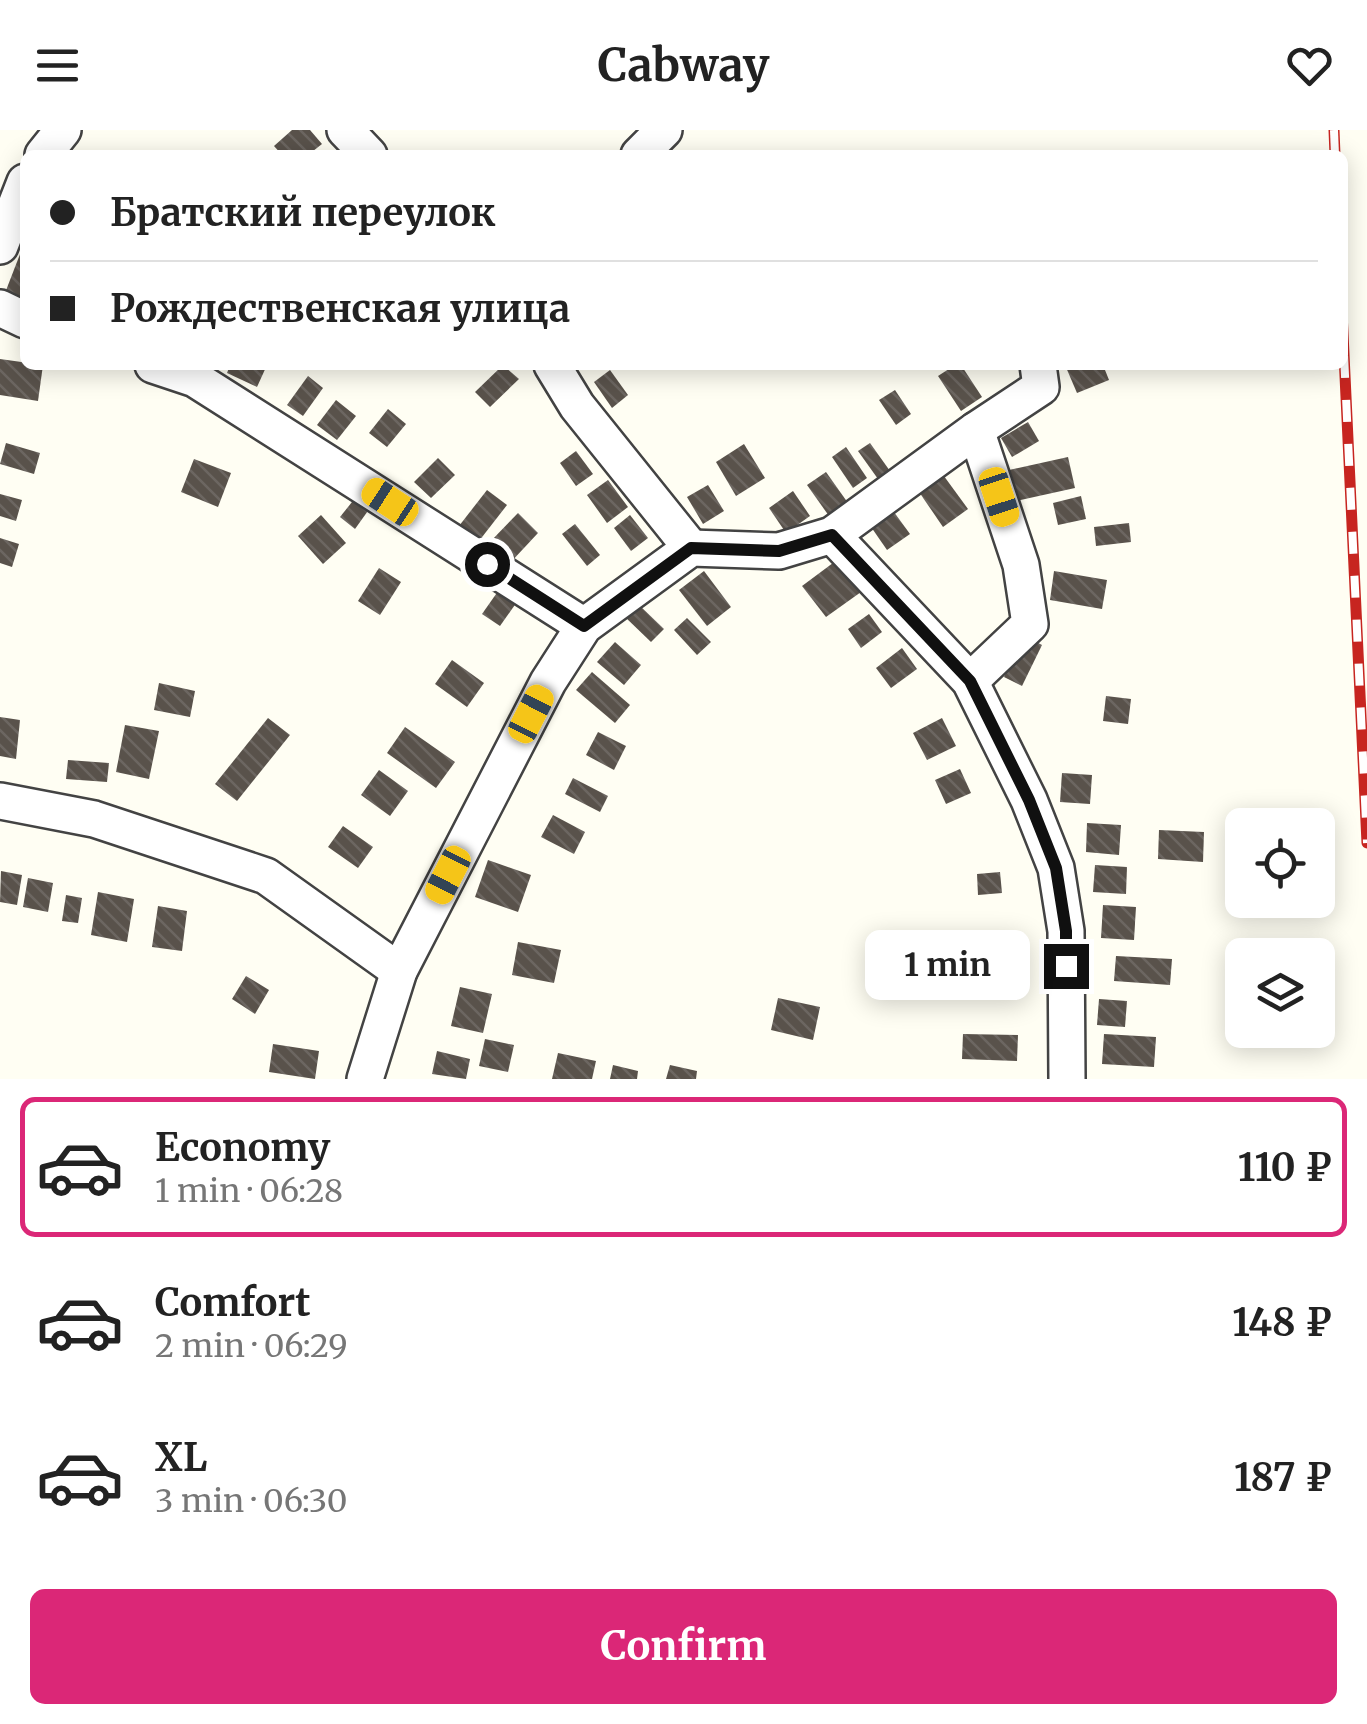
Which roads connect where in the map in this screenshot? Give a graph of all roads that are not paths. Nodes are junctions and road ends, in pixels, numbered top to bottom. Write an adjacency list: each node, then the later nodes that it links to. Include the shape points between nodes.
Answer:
1 (63, 130): 4 (street)
2 (345, 130): 5 (street)
3 (664, 130): 6 (street)
4 (47, 150)
5 (364, 150)
6 (644, 150)
7 (20, 195): 8 (street)
8 (0, 246)
9 (168, 370): 15 (street, via 195,379)
10 (555, 370): 14 (street)
11 (1039, 370): 12 (street, via 1042,387)
12 (976, 430): 13 (street); 16 (street, via 1021,564 1030,624)
13 (832, 535): 14 (street, via 779,551); 16 (street)
14 (691, 548): 15 (street)
15 (584, 626): 18 (street, via 548,682)
16 (970, 681): 20 (street, via 1056,868 1066,931)
17 (0, 801): 18 (street, via 94,819 266,876)
18 (398, 971): 19 (street)
19 (365, 1079)
20 (1067, 1079)

